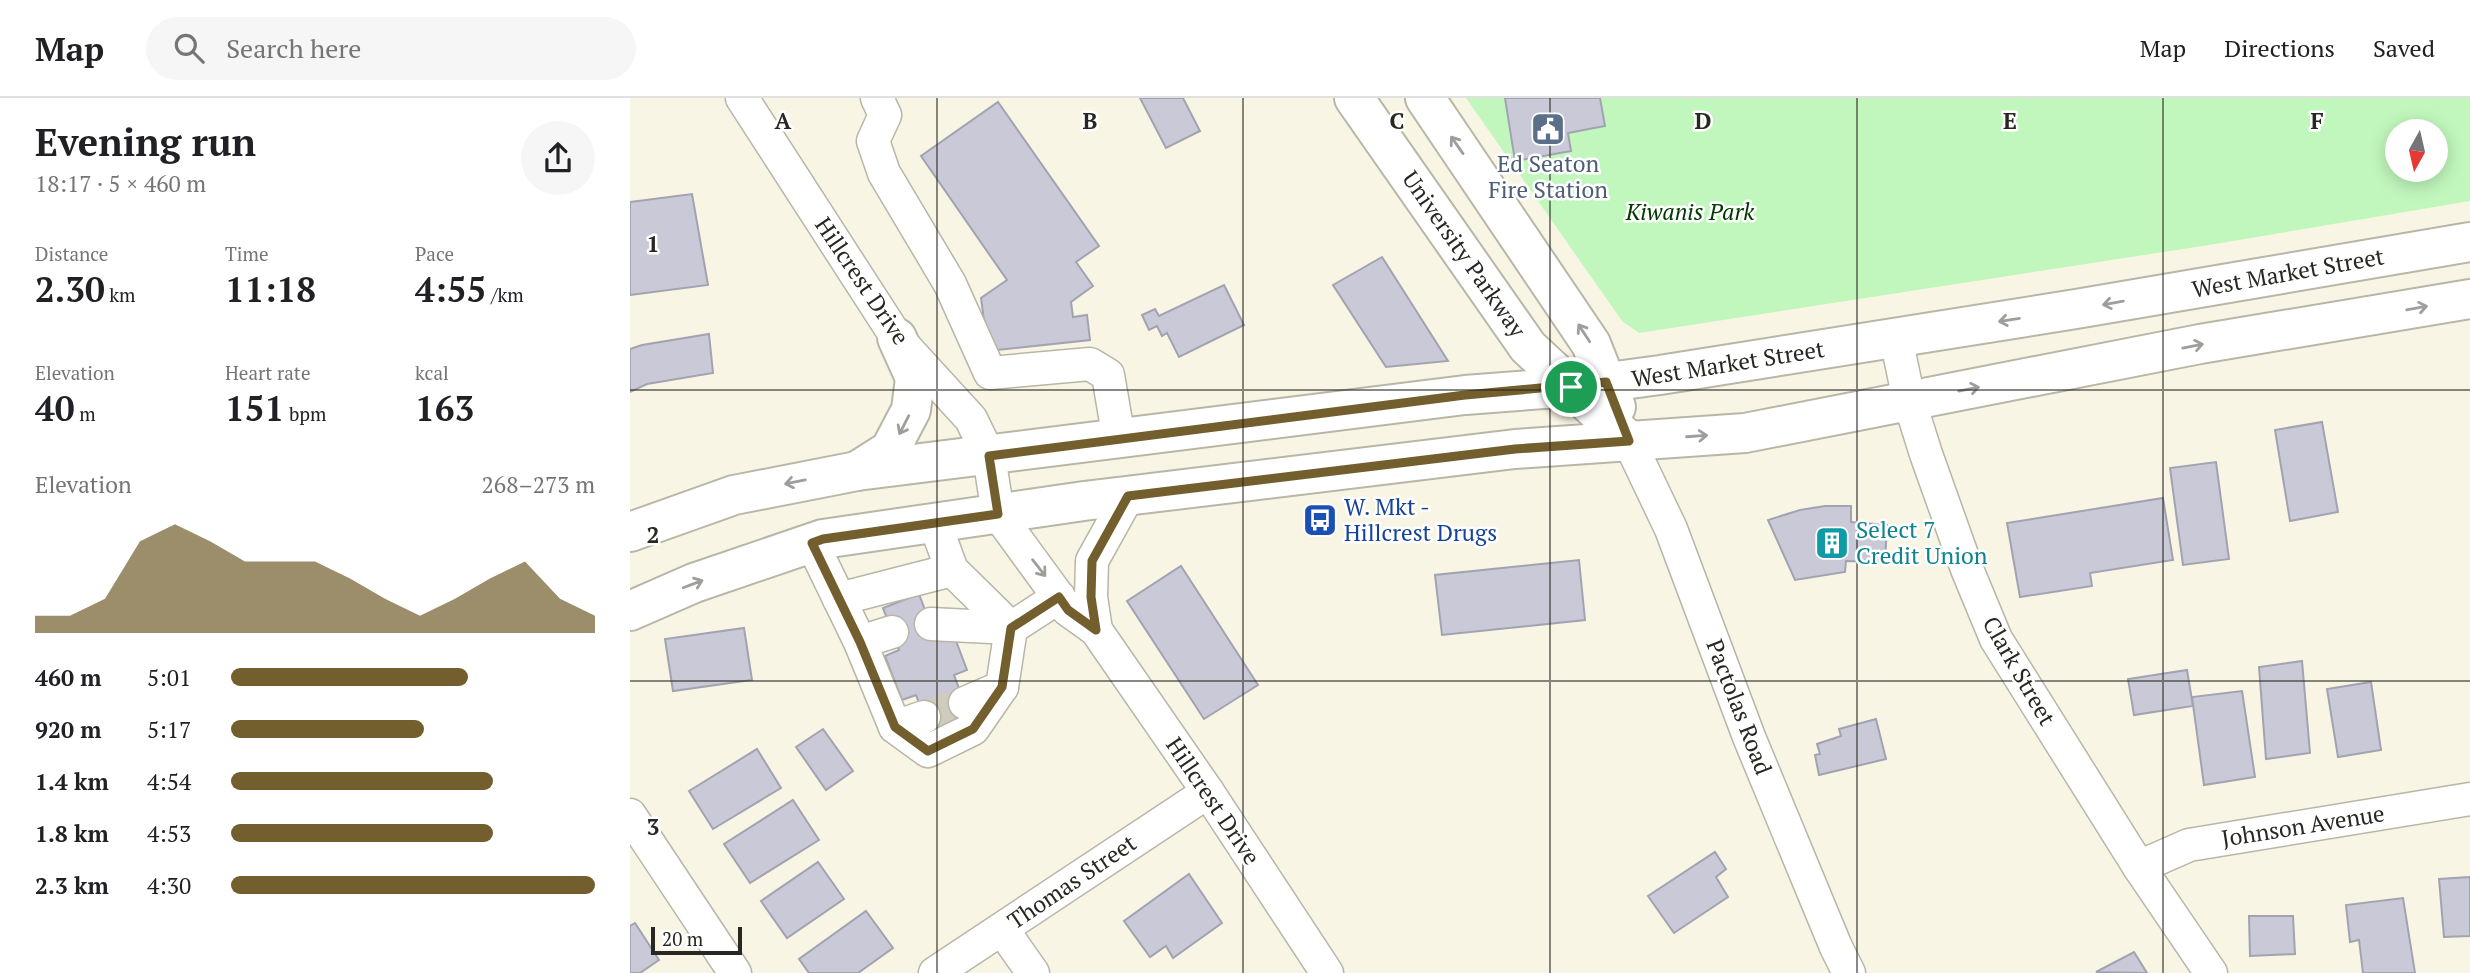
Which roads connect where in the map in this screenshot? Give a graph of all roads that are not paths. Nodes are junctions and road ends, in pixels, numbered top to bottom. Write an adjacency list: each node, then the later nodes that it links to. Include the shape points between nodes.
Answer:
1 (741, 98): 7 (street, Hillcrest Drive)
2 (877, 98): 11 (street, via 885,115 873,141 884,173 950,284 990,373 1090,364 1108,375)
3 (1354, 98): 9 (main road, University Parkway, via 1528,347)
4 (1425, 98): 9 (main road, University Parkway, one-way to 4, via 1591,344)
5 (2470, 242): 8 (main road, West Market Street, one-way to 8)
6 (2470, 299): 10 (main road, one-way to 6, via 2200,344)
7 (897, 338): 13 (street, Hillcrest Drive, via 971,419); 14 (main road, one-way to 14, via 915,378 912,410 890,450)
8 (1896, 338): 9 (main road, West Market Street); 10 (street, Clark Street)
9 (1589, 385): 11 (main road, West Market Street, via 1465,395); 12 (main road, University Parkway)
10 (1909, 400): 12 (main road, one-way to 10, via 1745,433); 36 (street, Clark Street, via 1996,639)
11 (1119, 439): 13 (main road, West Market Street)
12 (1629, 441): 16 (main road, via 1515,449); 42 (street, Pactolas Road, via 1671,529 1749,737)
13 (989, 456): 14 (main road, West Market Street); 18 (street, Hillcrest Drive)
14 (857, 471): 15 (main road, West Market Street, one-way to 15)
15 (734, 495): 17 (main road); 20 (main road)
16 (1128, 496): 18 (main road); 28 (street, Hillcrest Drive, via 1092,561)
17 (630, 504)
18 (998, 514): 19 (main road); 23 (street, Hillcrest Drive, one-way to 23)
19 (935, 524): 21 (main road); 22 (street)
20 (630, 532)
21 (812, 543): 24 (street); 25 (main road, one-way to 21, via 694,583)
22 (952, 570): 24 (street); 27 (street)
23 (1059, 597): 27 (street); 28 (street, Hillcrest Drive, via 1068,610)
24 (839, 599): 30 (street)
25 (630, 611)
26 (931, 624): 27 (street)
27 (1011, 628): 31 (street)
28 (1096, 630): 33 (street, Hillcrest Drive)
29 (892, 632): 30 (street)
30 (860, 642): 31 (street, via 928,751 973,729)
31 (1002, 687): 32 (street)
32 (965, 703)
33 (1208, 792): 37 (street, Thomas Street); 41 (street, Hillcrest Drive)
34 (2470, 799): 36 (street, Johnson Avenue, via 2189,845)
35 (630, 815): 38 (street)
36 (2139, 867): 43 (street, Clark Street)
37 (1002, 929): 39 (street, Thomas Street); 40 (street)
38 (735, 973)
39 (935, 973)
40 (1033, 973)
41 (1327, 973)
42 (1849, 973)
43 (2211, 973)

